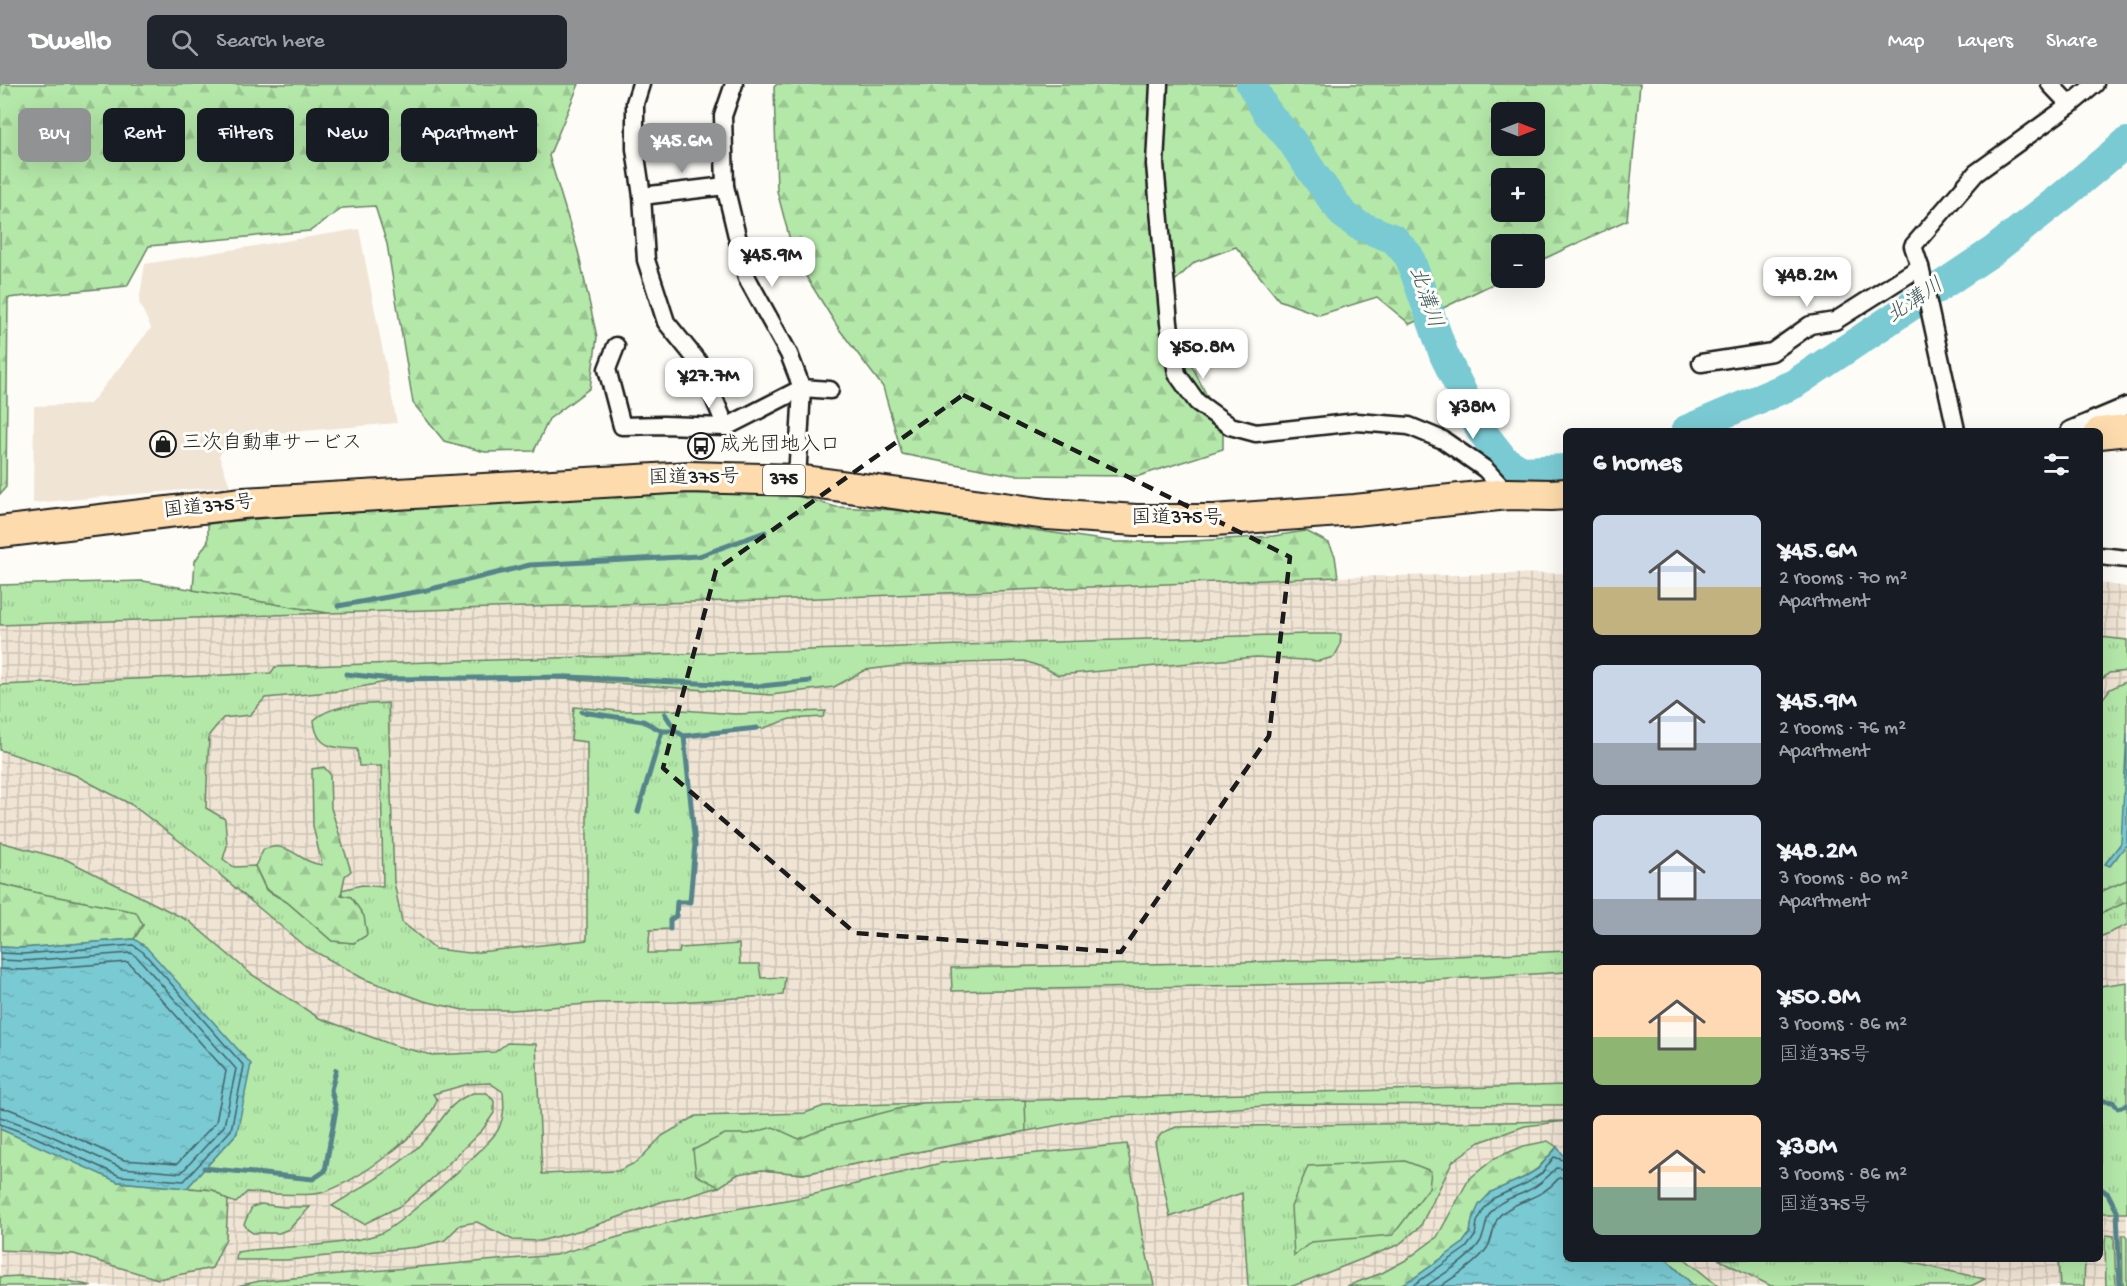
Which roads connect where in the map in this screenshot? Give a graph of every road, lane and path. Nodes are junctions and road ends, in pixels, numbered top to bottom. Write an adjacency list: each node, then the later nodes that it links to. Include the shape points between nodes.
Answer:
1 (641, 84): 8 (street, via 635,102 635,149)
2 (734, 84): 7 (street, via 723,116)
3 (1160, 84): 21 (street, via 1155,165 1169,322 1177,374 1197,402 1230,426 1256,433 1357,422 1409,426 1443,440 1485,469)
4 (2050, 84): 6 (street)
5 (2095, 84): 6 (street)
6 (2070, 105): 9 (street, via 1976,174 1913,246)
7 (725, 186): 8 (street); 12 (street, via 747,278 789,354)
8 (642, 196): 15 (street, via 646,260 666,322 700,364)
9 (1920, 267): 11 (street, via 1835,321 1810,325 1772,352); 16 (street)
10 (616, 346): 15 (street, via 607,369 622,426)
11 (1701, 363)
12 (802, 388): 13 (street); 15 (street); 20 (street)
13 (830, 390)
14 (2127, 406): 17 (street)
15 (726, 427)
16 (1956, 428)
17 (2075, 428)
18 (2127, 430): 19 (highway)
19 (2103, 433)
20 (797, 480): 21 (highway, 国道375号 / 375, via 1047,513 1136,520 1214,520); 23 (highway, 国道375号 / 375, via 688,477 243,503)
21 (1508, 494): 22 (highway, 国道375号 / 375)
22 (1563, 494)
23 (0, 532)
24 (2103, 556): 25 (street)
25 (2127, 560)

